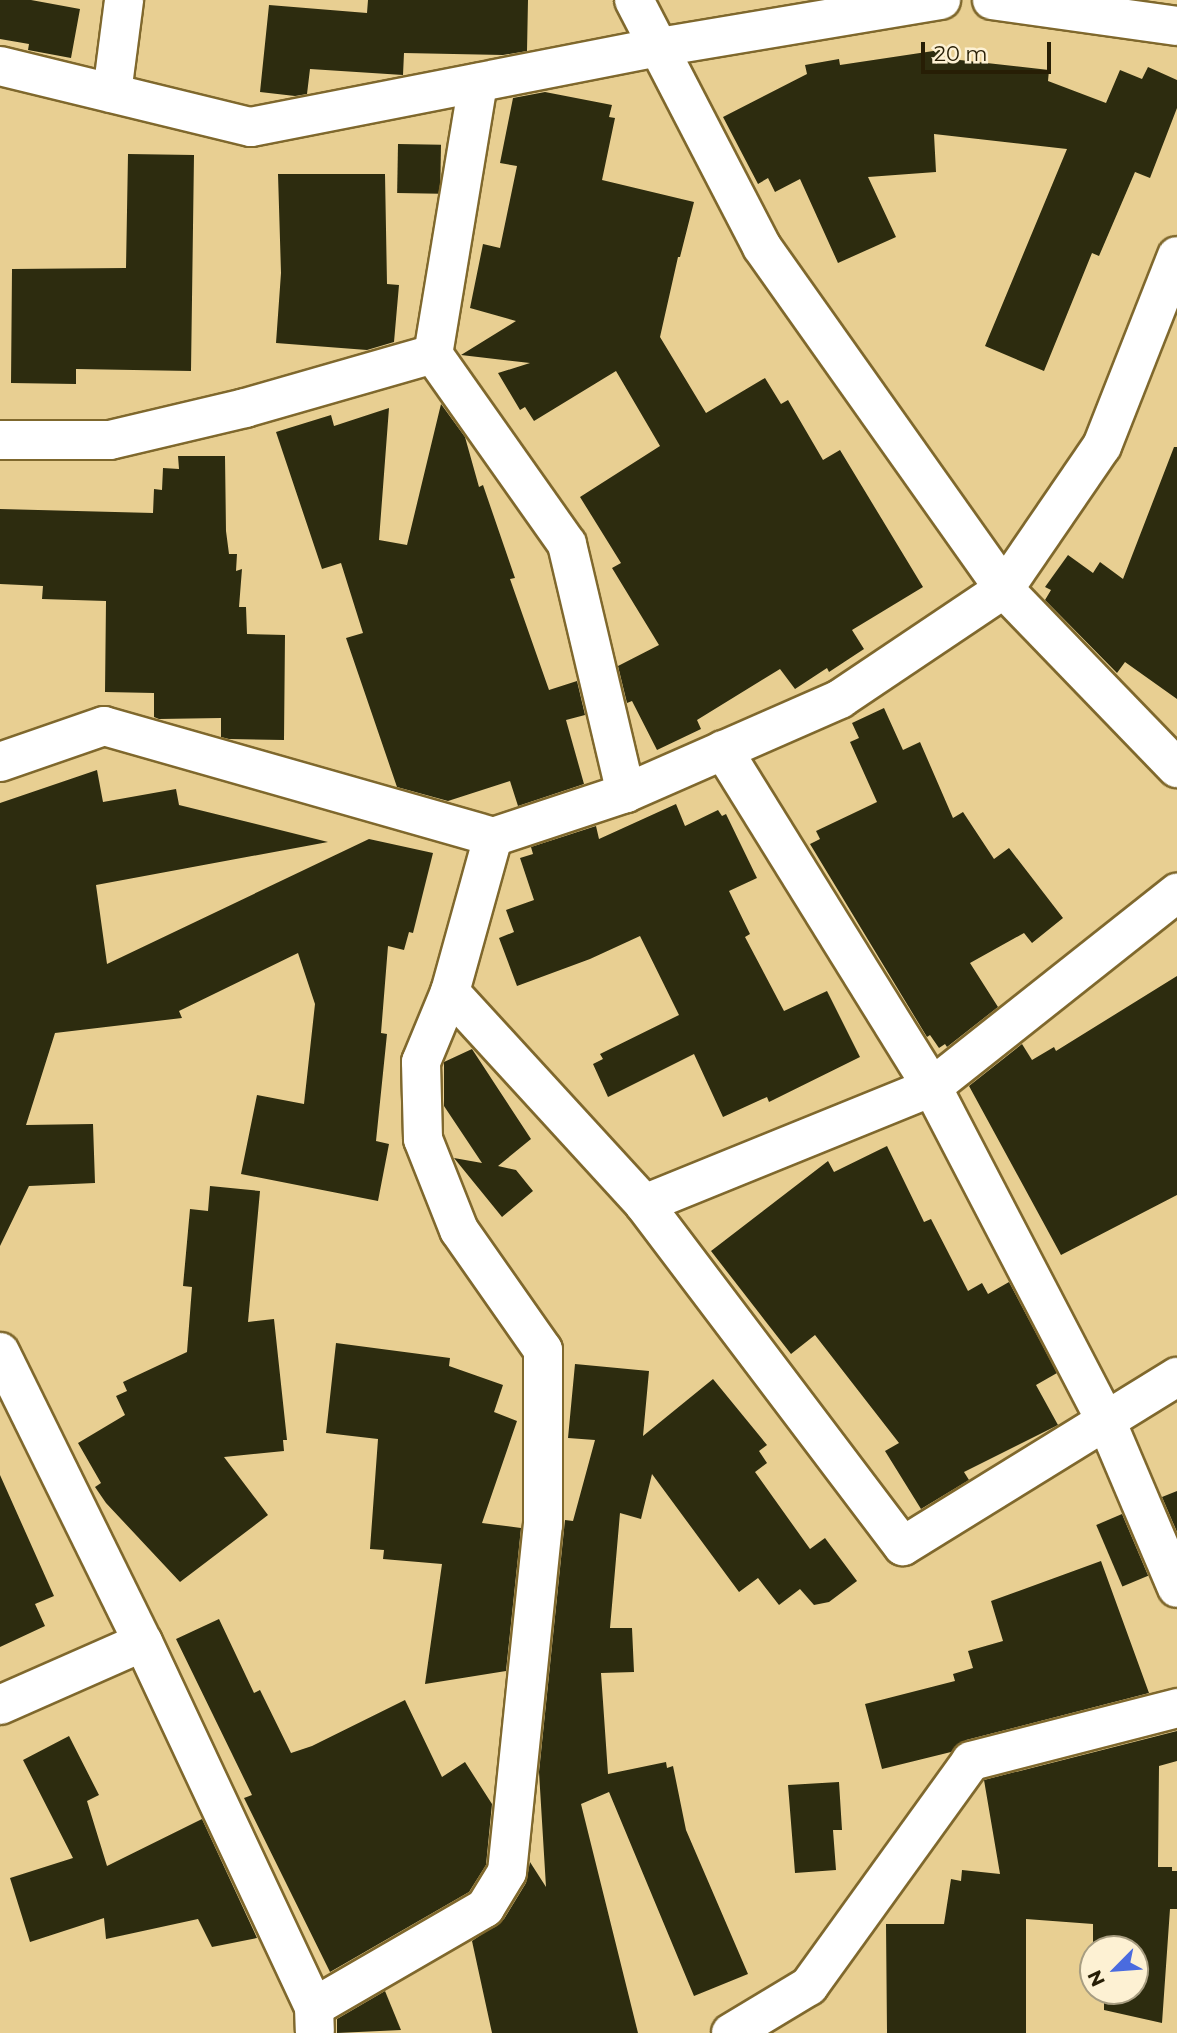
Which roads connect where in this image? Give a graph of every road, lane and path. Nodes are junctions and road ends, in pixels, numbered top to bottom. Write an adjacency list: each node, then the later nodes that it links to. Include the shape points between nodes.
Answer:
1 (124, 0): 9 (street)
2 (634, 0): 6 (street)
3 (941, 0): 6 (street)
4 (992, 0): 5 (street)
5 (1177, 26)
6 (659, 47): 8 (street); 13 (street, via 762,247)
7 (0, 66): 9 (street)
8 (478, 83): 9 (street, via 251,127); 11 (street)
9 (112, 93)
10 (1177, 256): 13 (street, via 1102,446)
11 (433, 354): 12 (street, via 245,408 110,440); 17 (street, via 567,544)
12 (0, 440)
13 (1004, 589): 14 (street, via 840,699); 16 (street)
14 (723, 750): 17 (street); 21 (street)
15 (0, 762): 18 (street, via 104,726)
16 (1177, 768)
17 (626, 793): 18 (street)
18 (493, 837): 20 (street)
19 (1177, 893): 21 (street)
20 (450, 992): 22 (street); 30 (street, via 421,1062 423,1139 459,1230 543,1350 543,1525 507,1872 485,1908)
21 (932, 1087): 22 (street); 25 (street)
22 (644, 1204): 25 (street, via 903,1546)
23 (0, 1352): 27 (street)
24 (1177, 1377): 25 (street)
25 (1107, 1423): 26 (street)
26 (1177, 1588)
27 (143, 1642): 28 (street); 30 (street)
28 (0, 1705)
29 (1177, 1708): 31 (street, via 971,1761 809,1986)
30 (315, 2020)
31 (731, 2033)

